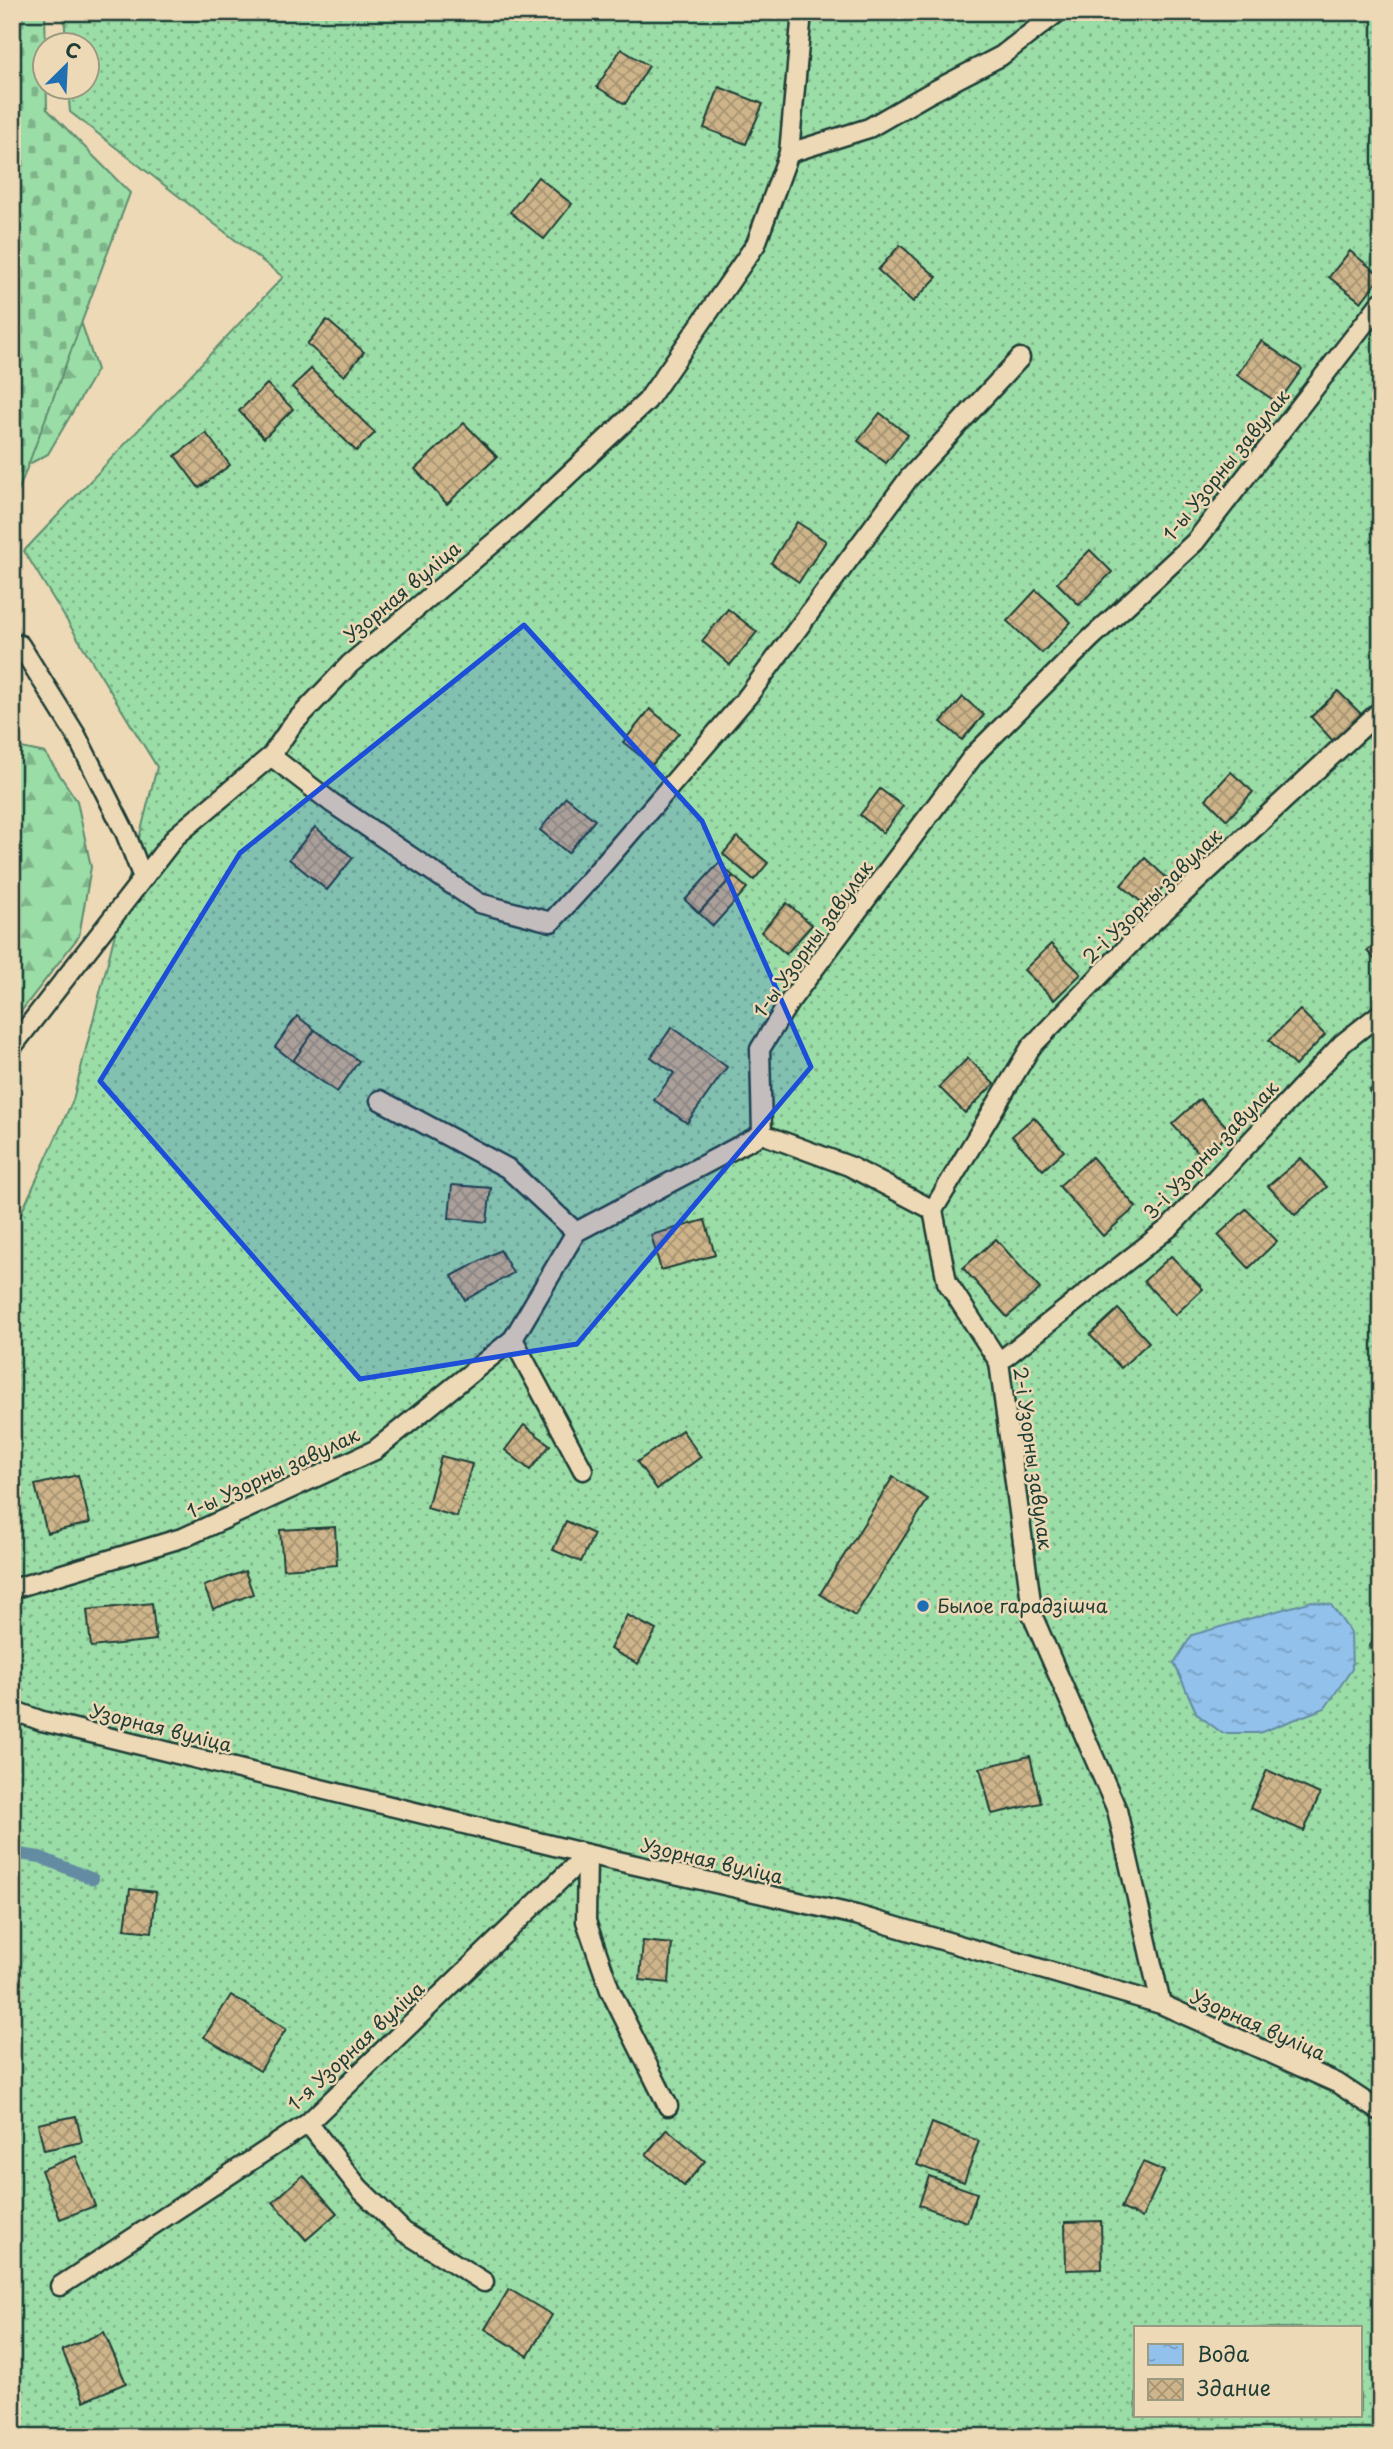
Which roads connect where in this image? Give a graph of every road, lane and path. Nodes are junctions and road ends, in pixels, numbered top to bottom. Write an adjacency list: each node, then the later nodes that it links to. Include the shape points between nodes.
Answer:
1 (802, 12): 3 (lane, Узорная вуліца)
2 (1058, 12): 3 (lane, via 1001,55 869,128)
3 (789, 152): 8 (lane, Узорная вуліца, via 756,244 647,401 516,524 349,664 292,725)
4 (1381, 302): 13 (lane, 1-ы Узорны завулак, via 1195,542 974,755 807,979 760,1049)
5 (1020, 358): 8 (lane, via 909,478 748,696 551,922 479,903)
6 (12, 645): 9 (lane, via 20,645 76,735 125,831)
7 (1381, 710): 14 (lane, 2-і Узорны завулак, via 1142,932 1031,1047)
8 (271, 756): 9 (lane, Узорная вуліца, via 176,836)
9 (143, 878): 11 (lane, Узорная вуліца)
10 (1381, 1013): 17 (lane, 3-і Узорны завулак, via 1343,1043 1170,1227)
11 (12, 1047)
12 (380, 1100): 15 (lane, via 507,1168)
13 (762, 1134): 14 (lane, via 849,1166); 15 (lane)
14 (933, 1210): 17 (lane, 2-і Узорны завулак, via 947,1282)
15 (576, 1232): 16 (lane, 1-ы Узорны завулак)
16 (513, 1339): 18 (lane); 19 (lane, 1-ы Узорны завулак, via 374,1450 185,1536)
17 (999, 1362): 22 (lane, 2-і Узорны завулак, via 1033,1616 1117,1810)
18 (583, 1470)
19 (12, 1589)
20 (12, 1710): 21 (lane, Узорная вуліца, via 41,1721)
21 (587, 1854): 22 (lane, Узорная вуліца, via 856,1915); 23 (lane, via 586,1921 610,1990); 25 (lane, 1-я Узорная вуліца)
22 (1161, 2004): 24 (lane, Узорная вуліца, via 1337,2083)
23 (668, 2106)
24 (1381, 2112)
25 (308, 2123): 26 (lane, via 359,2188 404,2232); 27 (lane, 1-я Узорная вуліца)
26 (484, 2283)
27 (60, 2286)

